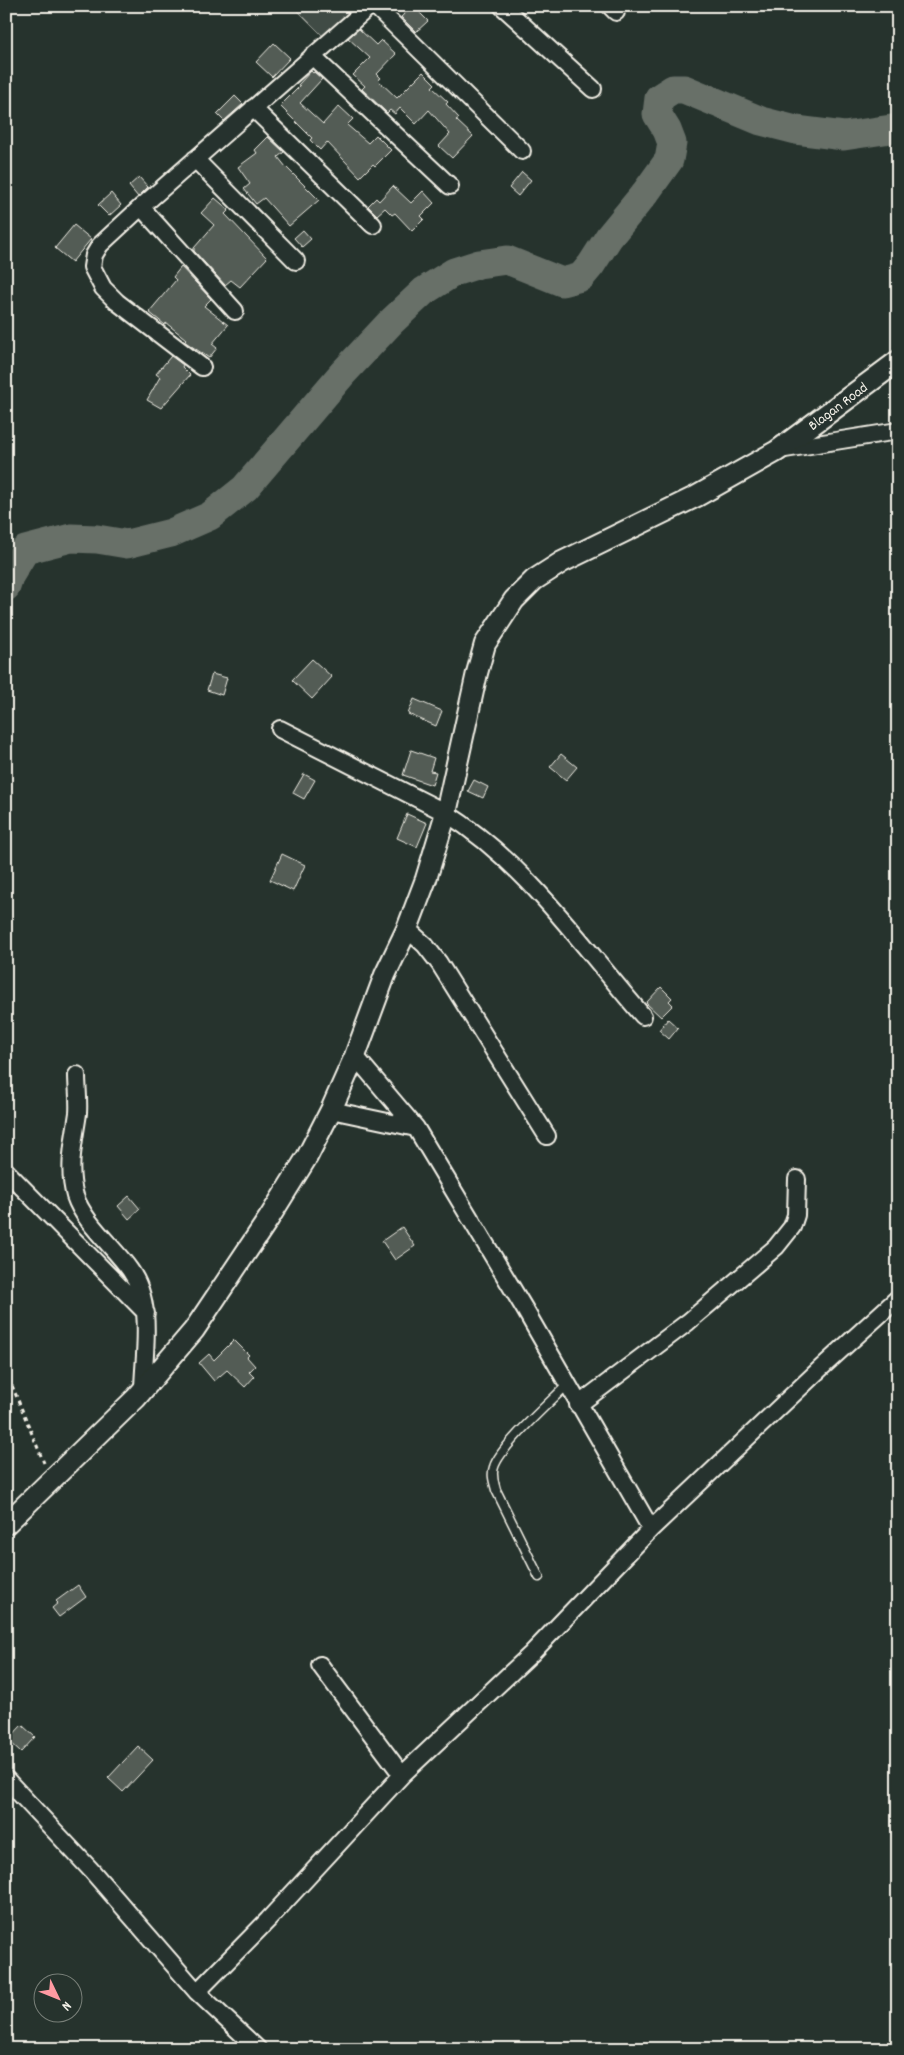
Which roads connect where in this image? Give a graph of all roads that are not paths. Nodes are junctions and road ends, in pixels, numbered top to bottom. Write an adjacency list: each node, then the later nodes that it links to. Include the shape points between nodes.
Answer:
1 (370, 6): 4 (street)
2 (375, 6): 7 (street)
3 (502, 6): 5 (street)
4 (312, 56): 6 (street); 9 (street)
5 (593, 89)
6 (253, 108): 8 (street); 11 (street)
7 (522, 151)
8 (195, 159): 10 (street); 12 (street)
9 (450, 186)
10 (141, 207): 13 (street); 15 (street, via 100,245 92,267 96,278 117,302)
11 (373, 225)
12 (296, 260)
13 (236, 311)
14 (898, 361): 17 (street, Blagan Road)
15 (202, 367)
16 (898, 431): 17 (street)
17 (777, 450): 19 (street, Blagan Road, via 696,496 562,562 534,580 514,600 485,644)
18 (280, 729): 19 (street)
19 (446, 813): 20 (street, Blagan Road); 21 (street, via 479,835 524,876)
20 (407, 929): 22 (street, Blagan Road, via 385,975); 26 (street, via 439,963)
21 (643, 1016)
22 (355, 1056): 24 (street, Blagan Road); 25 (street)
23 (77, 1075): 30 (street, via 78,1111 71,1175 76,1198 86,1216 131,1271 142,1294)
24 (331, 1110): 25 (street); 32 (street, Blagan Road, via 269,1218 194,1330)
25 (416, 1128): 31 (street)
26 (547, 1136)
27 (6, 1171): 30 (street)
28 (797, 1179): 33 (street, via 796,1215 789,1232 776,1247 655,1348)
29 (898, 1298): 35 (street)
30 (146, 1313): 32 (street)
31 (567, 1385): 33 (street); 36 (lane, via 509,1443 494,1466 492,1478)
32 (143, 1389): 34 (street, Blagan Road)
33 (578, 1405): 35 (street)
34 (6, 1524)
35 (651, 1529): 38 (street, via 531,1654)
36 (539, 1577)
37 (320, 1665): 38 (street)
38 (402, 1775): 40 (street)
39 (6, 1779): 40 (street, via 91,1870)
40 (197, 1992): 41 (street)
41 (258, 2049)

